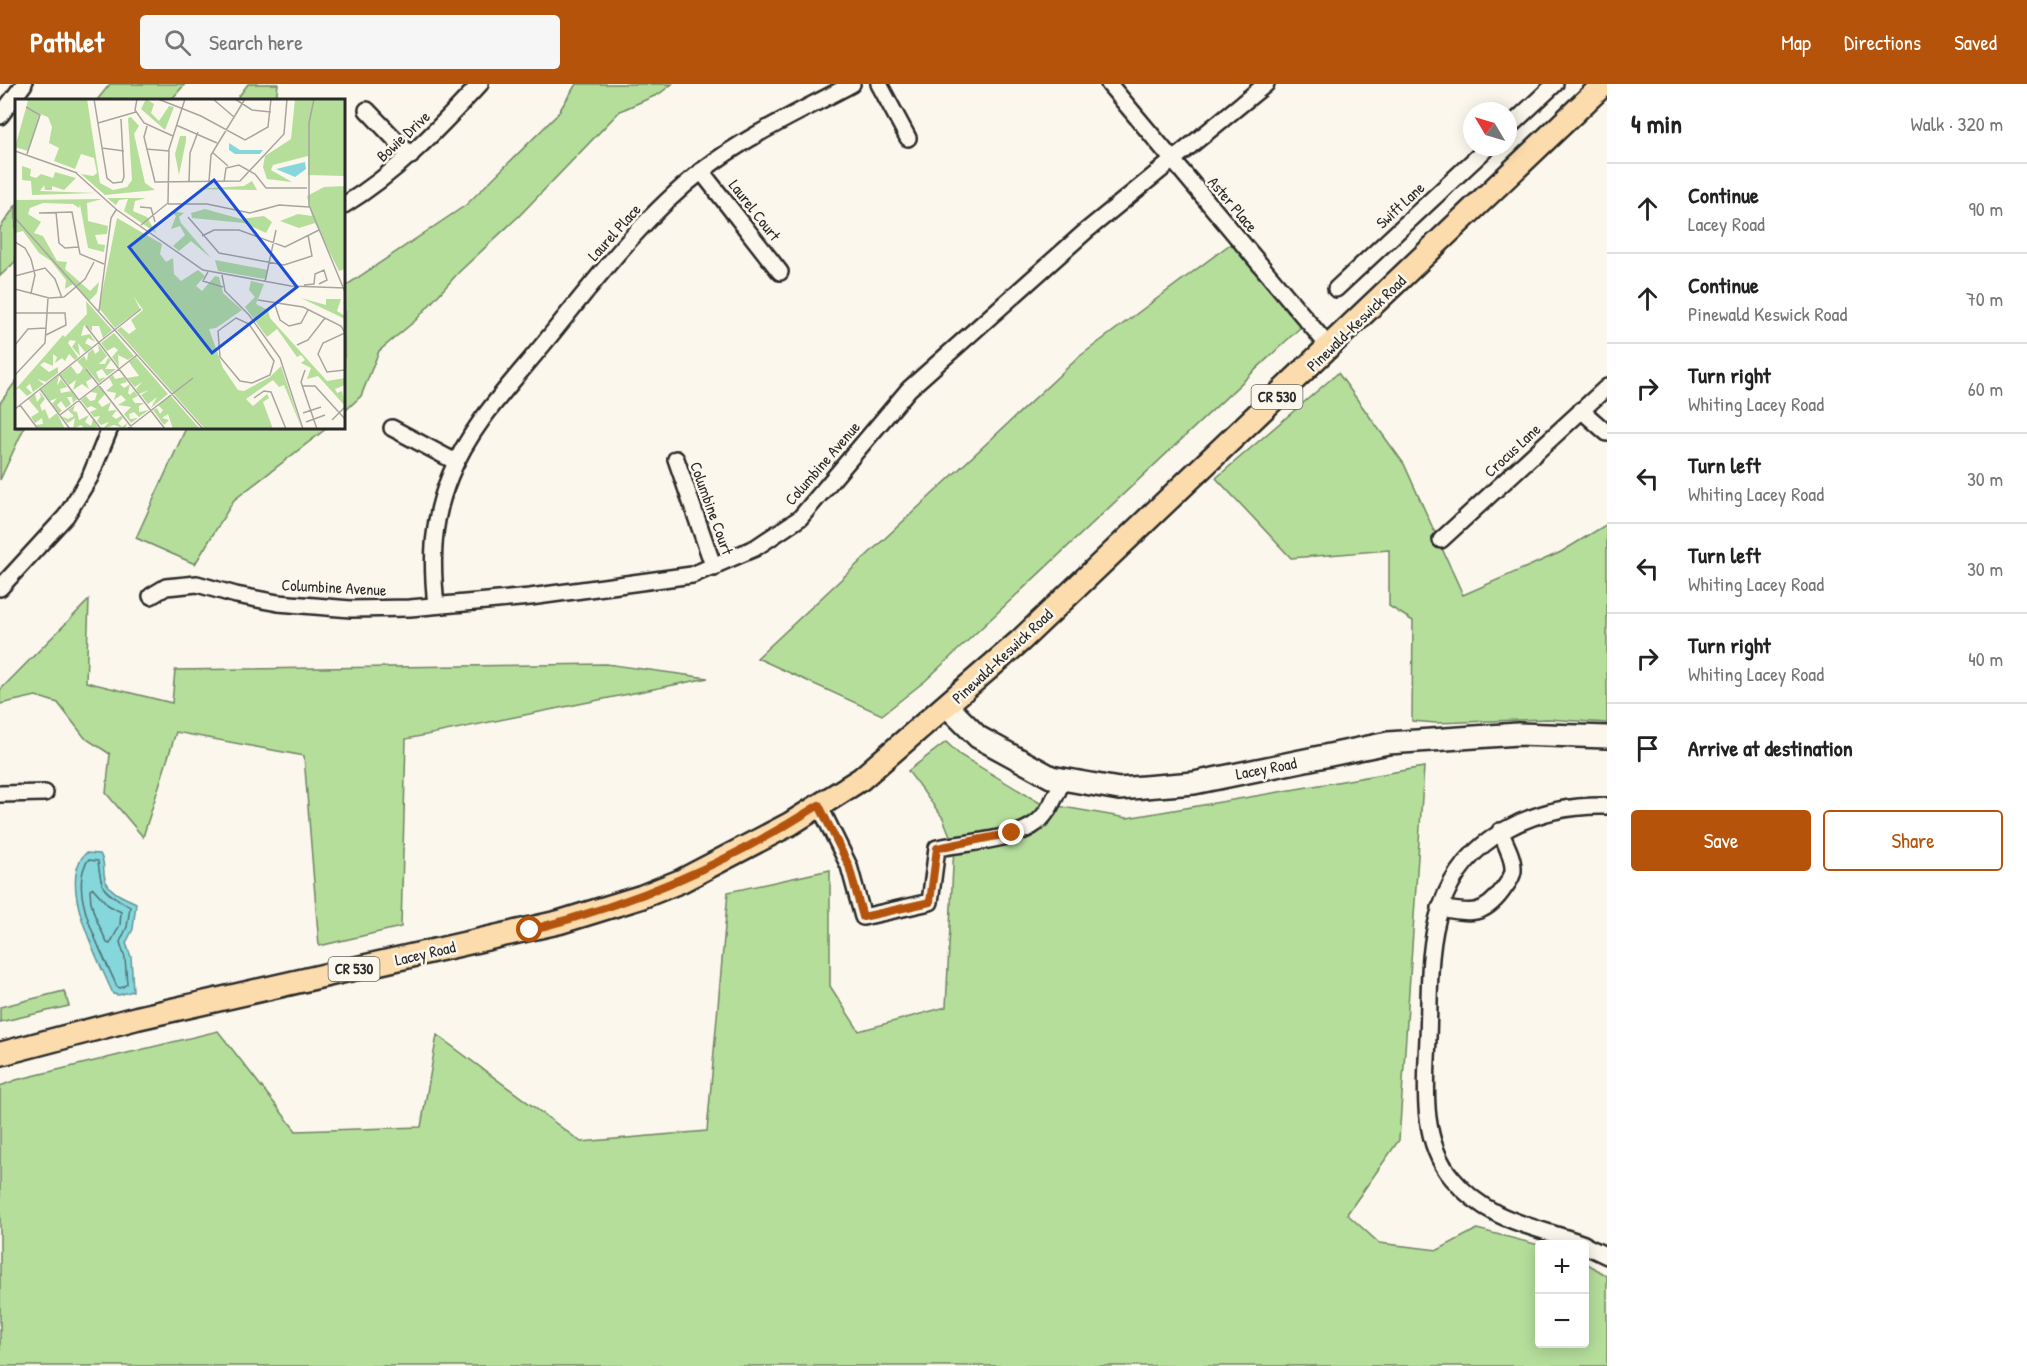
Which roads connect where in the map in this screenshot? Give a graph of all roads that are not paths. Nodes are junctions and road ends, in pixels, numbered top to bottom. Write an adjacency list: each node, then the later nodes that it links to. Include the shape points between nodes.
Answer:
1 (24, 84): 10 (street)
2 (480, 84): 13 (street, Bowie Drive)
3 (852, 84): 16 (street, Laurel Place, via 731,149)
4 (879, 84): 12 (street)
5 (1109, 84): 15 (street, Aster Place)
6 (1266, 84): 15 (street, Columbine Avenue)
7 (1555, 84): 11 (street)
8 (1604, 84): 20 (main road, Pinewald-Keswick Road / CR 530)
9 (367, 110): 13 (street)
10 (0, 116)
11 (1517, 120)
12 (908, 138)
13 (411, 156): 17 (street, Bowie Drive)
14 (1478, 156): 19 (street, Swift Lane)
15 (1173, 161): 20 (street, Aster Place); 29 (street, Columbine Avenue, via 1086,231 909,389 800,518 755,548)
16 (701, 171): 18 (street, Laurel Court); 27 (street, Laurel Place, via 616,256 490,410)
17 (345, 204)
18 (780, 272)
19 (1336, 290)
20 (1330, 348): 33 (main road, Pinewald-Keswick Road / CR 530)
21 (1607, 387): 22 (street, Crocus Lane)
22 (1581, 410): 25 (street); 28 (street, Crocus Lane)
23 (392, 428): 27 (street)
24 (110, 429): 30 (street, via 90,477 66,516)
25 (1607, 433)
26 (676, 459): 29 (street, Columbine Court)
27 (456, 462): 32 (street, Laurel Place, via 435,524 432,567)
28 (1441, 540)
29 (714, 568): 32 (street, Columbine Avenue, via 680,577 530,597)
30 (0, 588)
31 (151, 596): 32 (street, Columbine Avenue, via 178,584 197,584 278,603 351,609)
32 (436, 605)
33 (947, 706): 35 (main road, Lacey Road, via 978,737); 38 (main road, CR 530, via 861,779)
34 (1607, 737): 35 (main road, Lacey Road, via 1518,734 1388,743 1194,783 1119,789)
35 (1063, 780): 38 (street, via 1047,811 1033,826 937,848 930,902 863,917 849,866)
36 (45, 793): 37 (street)
37 (0, 794)
38 (819, 805): 42 (main road, Lacey Road / CR 530, via 704,869 641,897 560,922 137,1018)
39 (1607, 806): 40 (street, via 1556,810)
40 (1500, 831): 41 (street, via 1464,864); 41 (street, via 1513,870 1492,904 1468,913)
41 (1440, 908): 43 (street, via 1433,944 1426,1071 1433,1147 1450,1177 1495,1214)
42 (0, 1054)
43 (1568, 1240)
44 (1589, 1247): 45 (street)
45 (1607, 1256)

